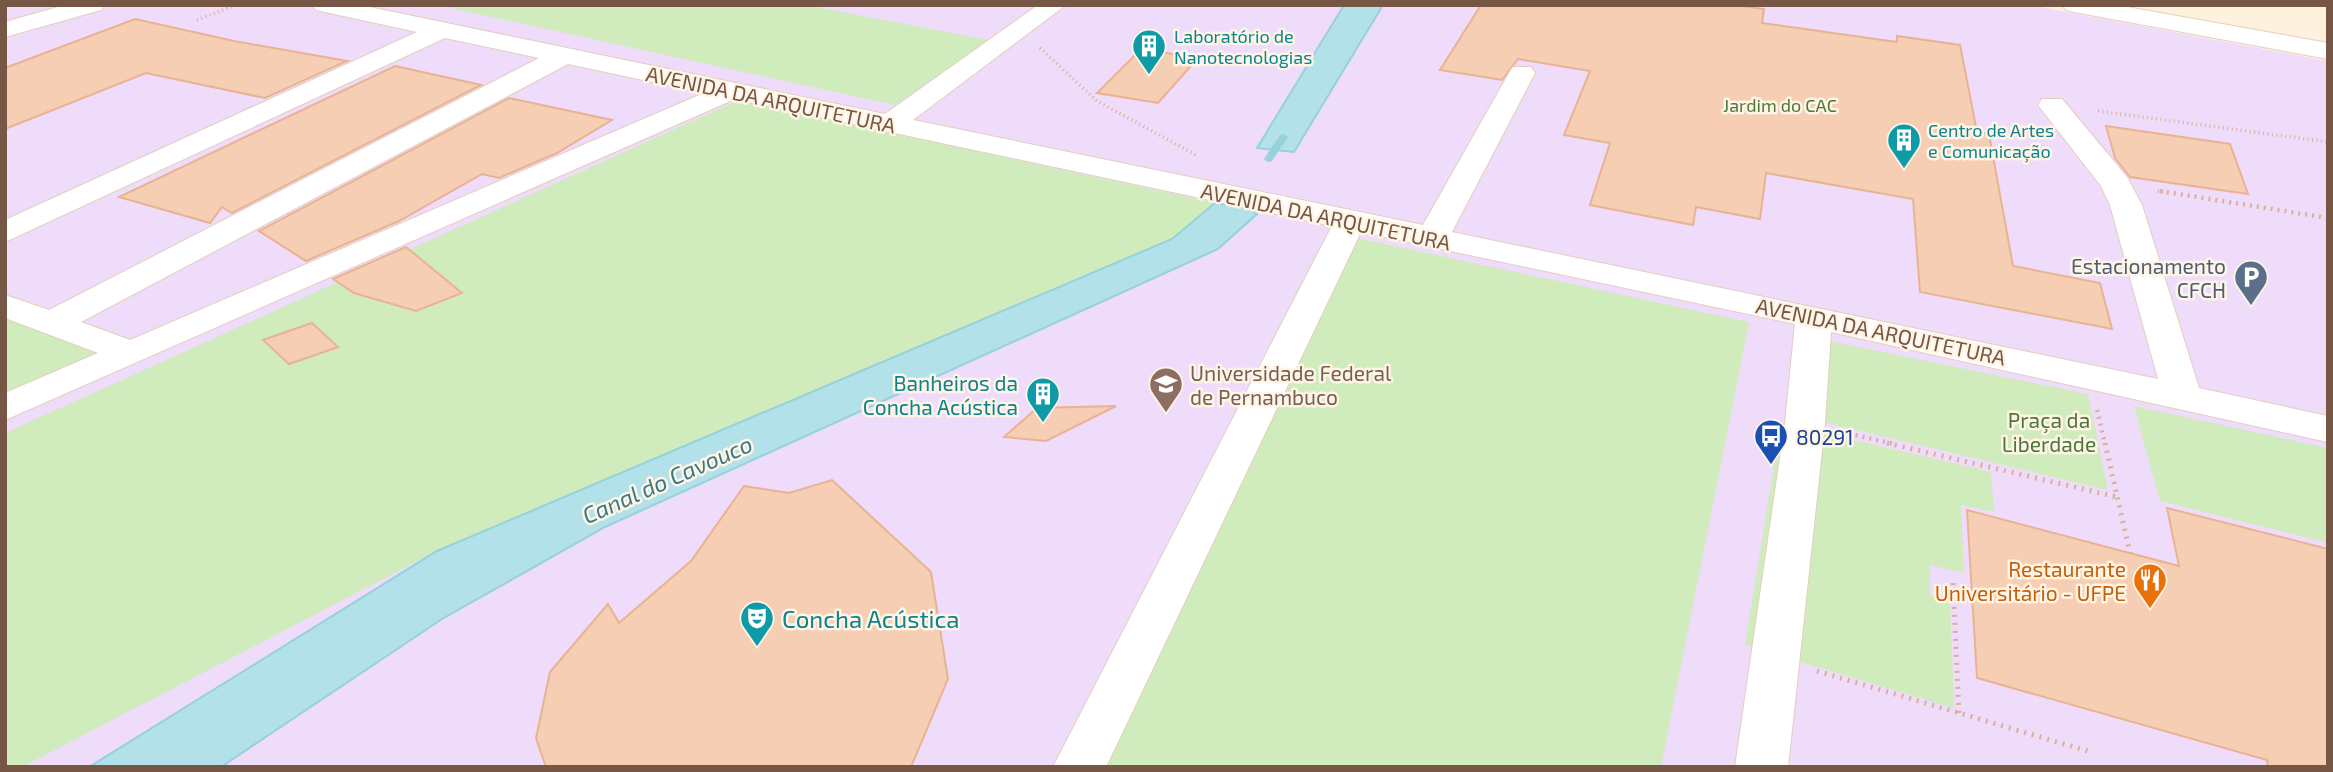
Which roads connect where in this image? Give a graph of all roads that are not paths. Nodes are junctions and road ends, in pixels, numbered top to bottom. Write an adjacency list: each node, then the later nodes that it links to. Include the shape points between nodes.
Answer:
1 (34, 5): 6 (street)
2 (93, 5): 7 (street)
3 (1054, 5): 14 (street)
4 (2074, 5): 9 (street)
5 (332, 6): 8 (street, AVENIDA DA ARQUITETURA)
6 (5, 21)
7 (5, 30)
8 (442, 30): 10 (street, AVENIDA DA ARQUITETURA); 16 (street)
9 (2328, 51)
10 (563, 56): 12 (street, AVENIDA DA ARQUITETURA); 20 (street)
11 (1522, 73): 17 (street)
12 (734, 90): 14 (street, AVENIDA DA ARQUITETURA); 21 (street)
13 (2052, 105): 22 (street, via 2116,184 2126,205)
14 (889, 124): 15 (street, AVENIDA DA ARQUITETURA)
15 (1350, 222): 17 (street, AVENIDA DA ARQUITETURA); 25 (street)
16 (5, 232)
17 (1432, 239): 19 (street, AVENIDA DA ARQUITETURA)
18 (5, 306): 20 (street)
19 (1814, 317): 22 (street, AVENIDA DA ARQUITETURA); 26 (street)
20 (50, 324): 21 (street)
21 (132, 353): 23 (street)
22 (2182, 397): 24 (street, AVENIDA DA ARQUITETURA)
23 (5, 408)
24 (2328, 429)
25 (1079, 767)
26 (1761, 767)

